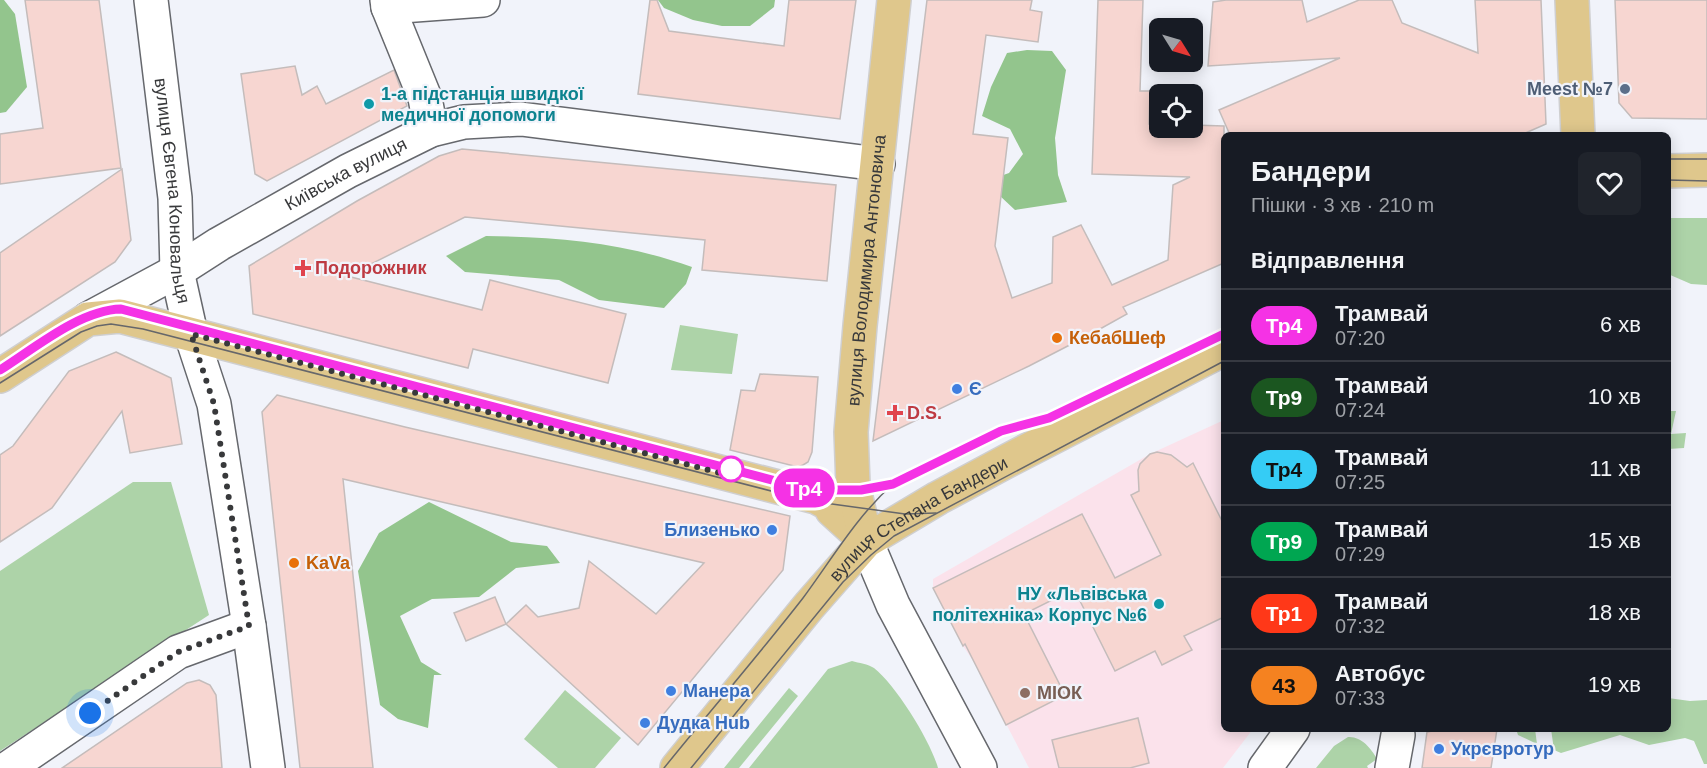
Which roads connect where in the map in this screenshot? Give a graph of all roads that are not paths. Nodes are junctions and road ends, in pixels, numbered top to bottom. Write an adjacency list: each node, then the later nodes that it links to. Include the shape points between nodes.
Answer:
1 (151, 0): 11 (street, вулиця Євгена Коновальця, via 176,198)
2 (483, 0): 5 (street)
3 (894, 0): 8 (main road, вулиця Володимира Антоновича)
4 (1572, 0): 7 (main road)
5 (387, 3): 6 (street, via 425,98)
6 (431, 130): 8 (street, Київська вулиця, via 464,122 520,119); 11 (street, Київська вулиця, via 348,171)
7 (1578, 132)
8 (878, 164): 16 (main road, вулиця Володимира Антоновича, via 851,432 853,485)
9 (1707, 170): 10 (main road)
10 (1671, 171)
11 (177, 271): 12 (street, Київська вулиця); 13 (street, вулиця Євгена Коновальця)
12 (88, 319): 13 (main road, Київська вулиця, via 120,316); 15 (main road, Київська вулиця)
13 (191, 334): 16 (main road, Київська вулиця, via 816,497 829,504); 17 (street, вулиця Євгена Коновальця, via 214,404)
14 (1221, 351): 16 (main road, вулиця Степана Бандери, via 998,465)
15 (0, 376)
16 (866, 541): 22 (main road, вулиця Степана Бандери); 23 (street, via 893,605)
17 (249, 626): 20 (street, via 178,652); 21 (street, вулиця Євгена Коновальця)
18 (1291, 732): 24 (street)
19 (1398, 735): 25 (street)
20 (8, 768)
21 (268, 768)
22 (677, 768)
23 (980, 768)
24 (1265, 768)
25 (1392, 768)

